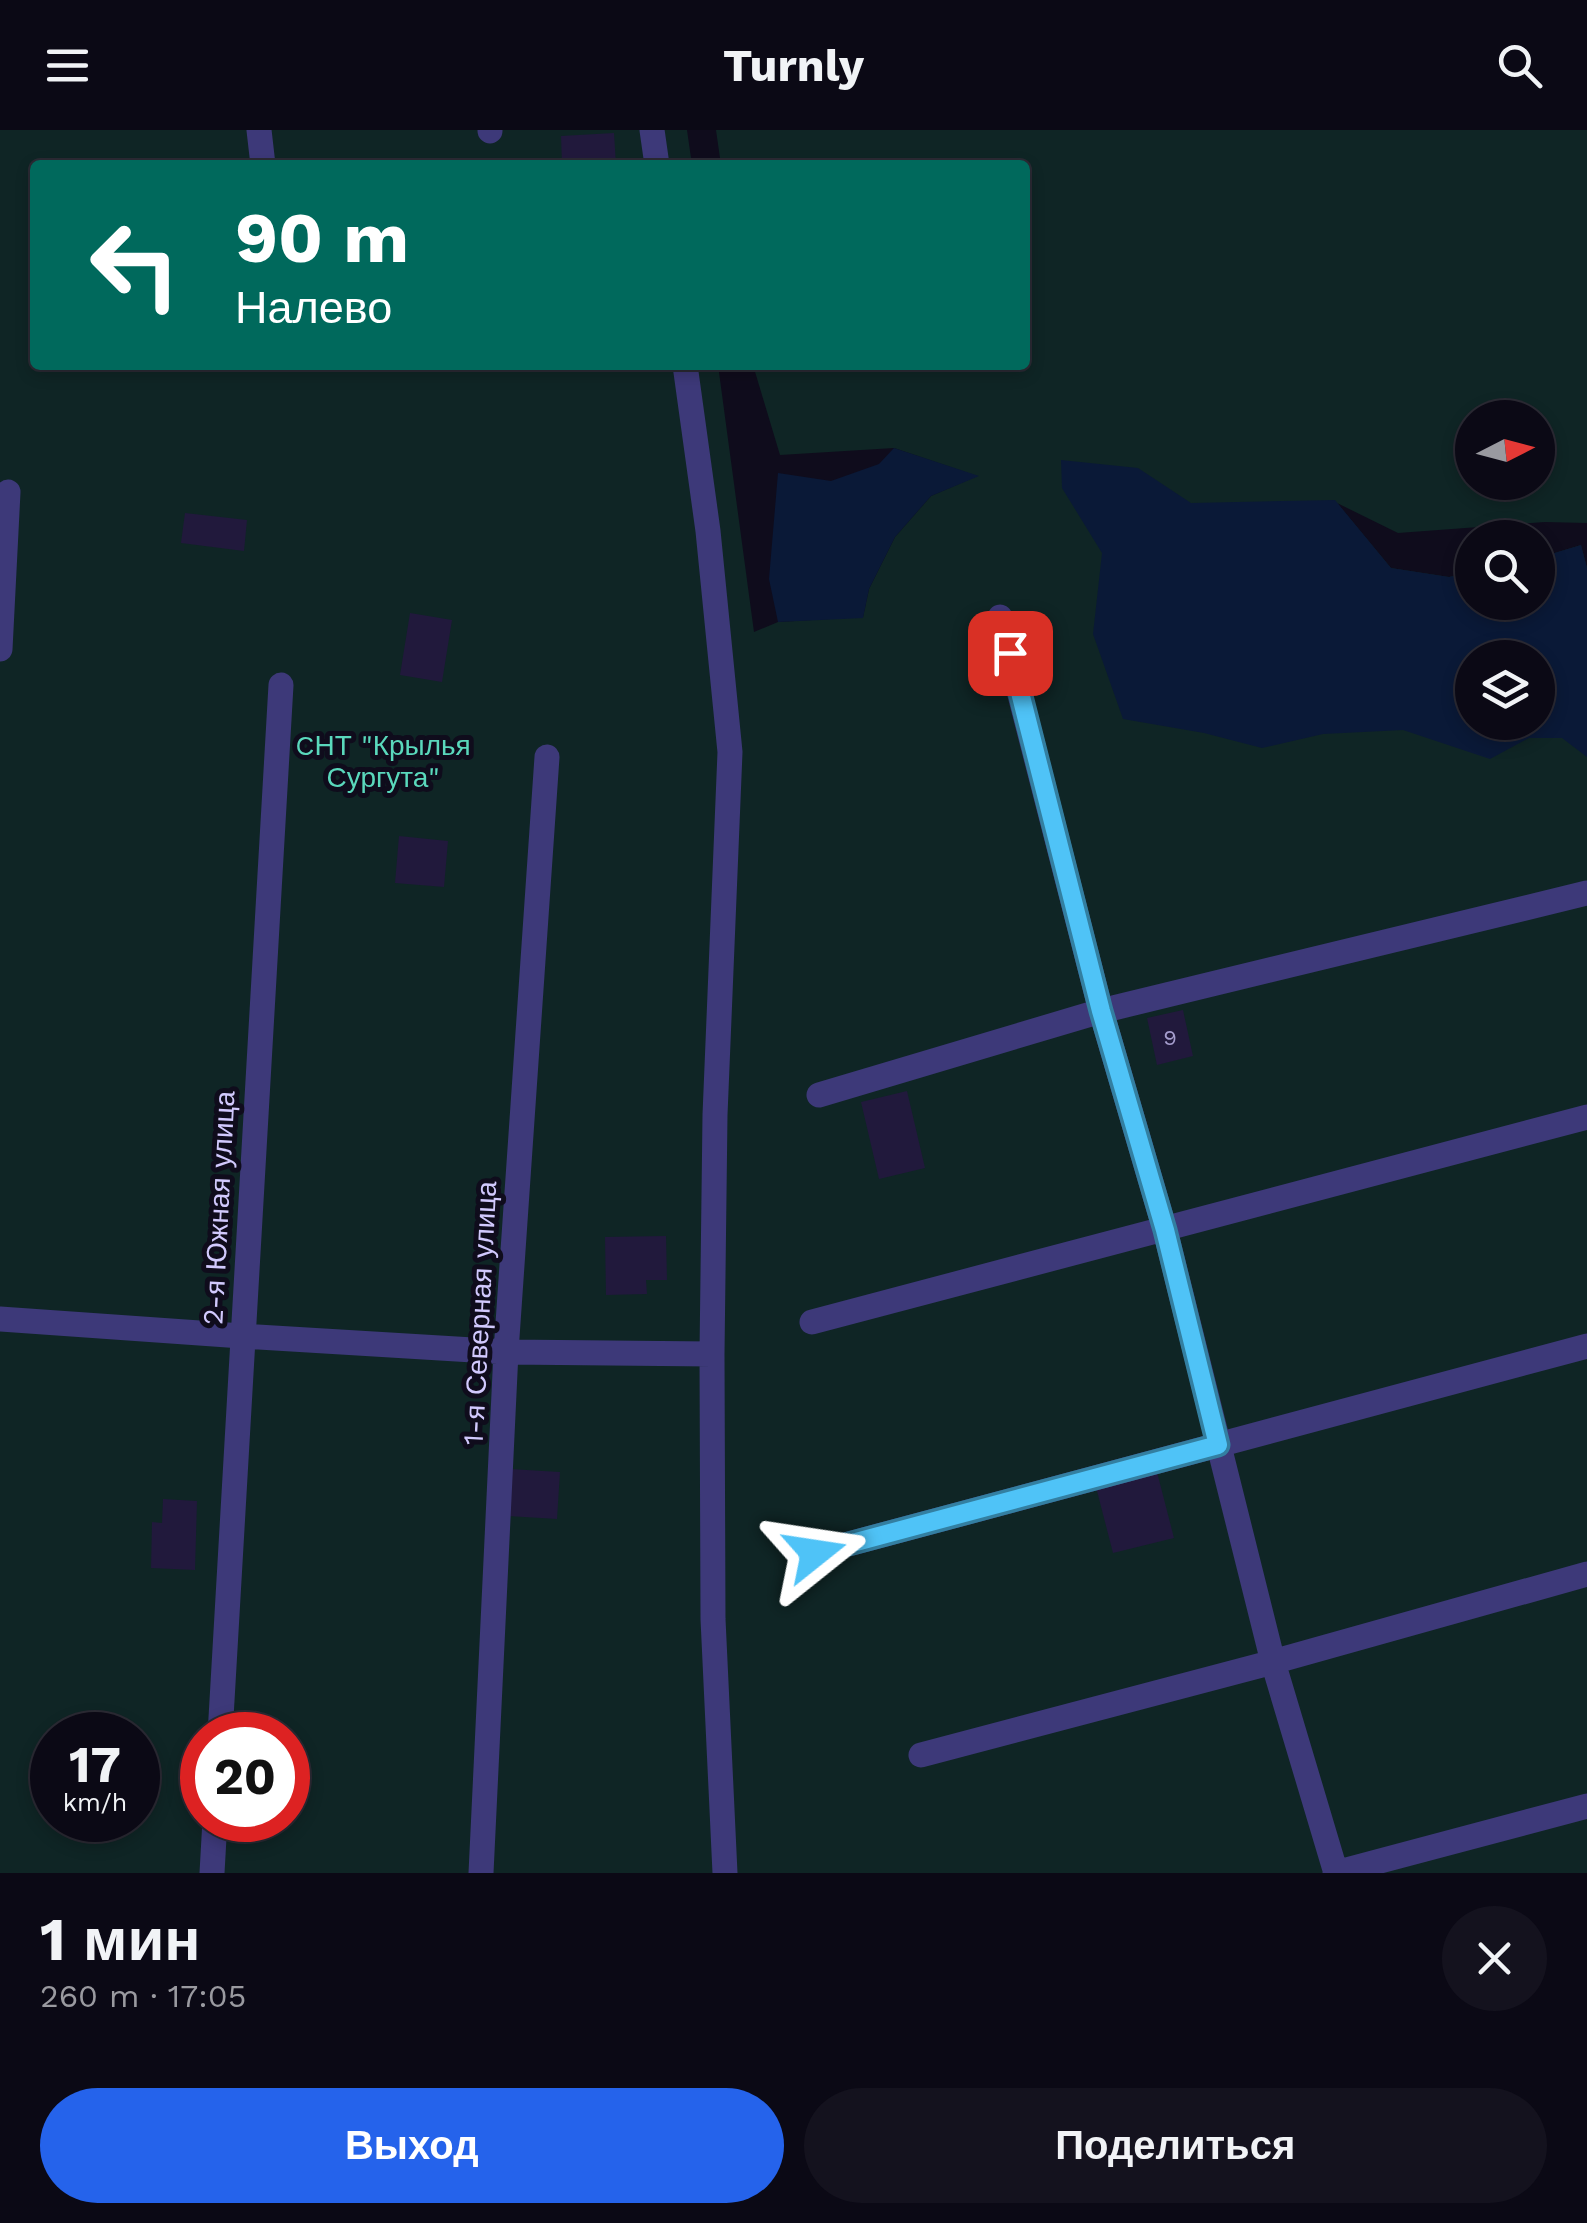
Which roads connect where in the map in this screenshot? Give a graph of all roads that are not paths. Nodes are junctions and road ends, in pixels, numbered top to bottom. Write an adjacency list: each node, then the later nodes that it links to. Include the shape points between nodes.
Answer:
1 (259, 130): 3 (street)
2 (652, 130): 4 (street)
3 (262, 160)
4 (656, 160)
5 (687, 370): 21 (street, via 730,752)
6 (8, 492): 8 (street)
7 (1000, 617): 12 (street)
8 (0, 649)
9 (281, 685): 18 (street, 2-я Южная улица)
10 (547, 757): 20 (street, 1-я Северная улица)
11 (1587, 892): 12 (street)
12 (1101, 1011): 13 (street); 15 (street)
13 (819, 1095)
14 (1587, 1117): 15 (street)
15 (1165, 1230): 17 (street); 22 (street)
16 (0, 1319): 18 (street)
17 (812, 1322)
18 (242, 1336): 20 (street); 26 (street, 2-я Южная улица)
19 (1587, 1346): 22 (street)
20 (506, 1352): 21 (street); 31 (street, 1-я Северная улица)
21 (712, 1354): 32 (street, via 713,1620)
22 (1218, 1445): 23 (street); 25 (street)
23 (815, 1553)
24 (1587, 1574): 25 (street)
25 (1273, 1662): 27 (street); 33 (street)
26 (221, 1712)
27 (920, 1755)
28 (1587, 1806): 33 (street)
29 (214, 1842): 30 (street)
30 (212, 1873)
31 (481, 1873)
32 (725, 1873)
33 (1336, 1873)

